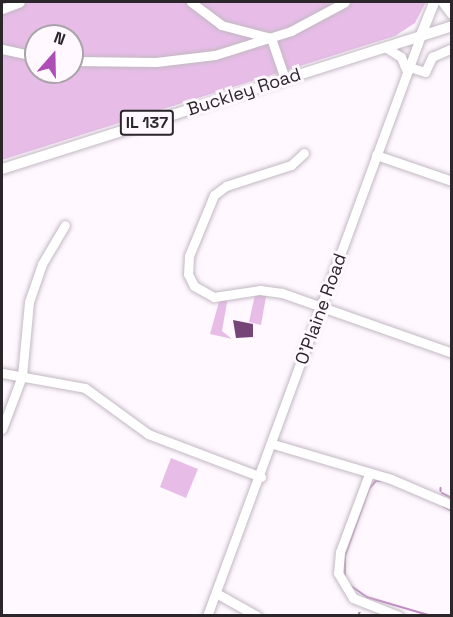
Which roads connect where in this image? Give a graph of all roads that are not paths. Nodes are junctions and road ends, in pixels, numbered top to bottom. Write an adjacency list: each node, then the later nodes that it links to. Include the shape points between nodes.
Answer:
1 (20, 2): 6 (street)
2 (191, 2): 10 (street, via 221,25)
3 (344, 2): 10 (street)
4 (434, 2): 9 (main road, O'Plaine Road)
5 (443, 2): 7 (main road)
6 (2, 9)
7 (452, 14)
8 (452, 26): 9 (main road, Buckley Road / IL 137)
9 (421, 35): 11 (main road, Buckley Road / IL 137); 16 (street, O'Plaine Road)
10 (271, 38): 15 (street, via 187,60); 17 (street)
11 (385, 47): 16 (street, via 400,57); 17 (main road, Buckley Road / IL 137)
12 (452, 48): 16 (street, via 432,57 425,72)
13 (2, 49): 14 (street)
14 (24, 54)
15 (84, 61)
16 (408, 69): 19 (street, O'Plaine Road)
17 (285, 79): 20 (main road, Buckley Road / IL 137)
18 (304, 153): 23 (street, via 291,165 226,186 214,195 189,256 188,274 198,290 214,297 267,291)
19 (376, 155): 21 (street); 23 (street, O'Plaine Road)
20 (2, 167)
21 (452, 182)
22 (65, 225): 26 (street, via 42,264 29,302)
23 (321, 307): 24 (street); 28 (street, O'Plaine Road)
24 (452, 353)
25 (2, 373): 26 (street)
26 (22, 376): 27 (street); 30 (street, via 85,388 148,434)
27 (2, 429)
28 (273, 444): 29 (street); 30 (street, O'Plaine Road)
29 (369, 474): 31 (street, via 404,483); 35 (street, via 340,552 338,573 346,592 363,604)
30 (261, 477): 32 (street, O'Plaine Road)
31 (452, 505)
32 (216, 593): 33 (street, O'Plaine Road); 34 (street)
33 (207, 615)
34 (255, 615)
35 (399, 615)

